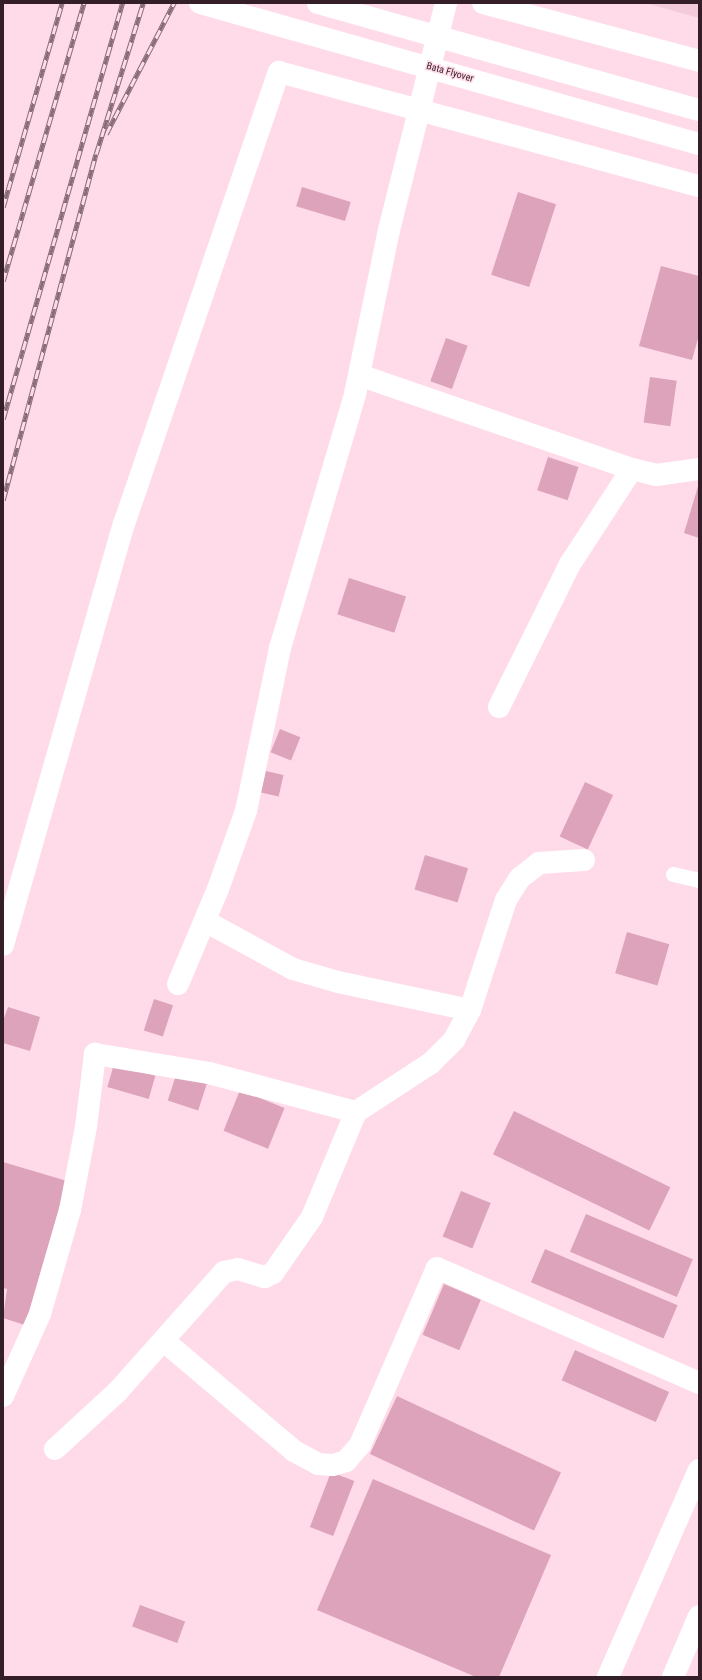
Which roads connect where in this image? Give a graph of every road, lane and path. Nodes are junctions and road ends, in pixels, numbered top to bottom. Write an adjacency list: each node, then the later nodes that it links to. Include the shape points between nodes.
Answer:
1 (200, 3): 8 (street, Bata Flyover)
2 (318, 3): 7 (street)
3 (446, 3): 6 (street)
4 (484, 3): 5 (street)
5 (699, 61)
6 (418, 110): 9 (street); 10 (street); 18 (street, via 278,72 124,524)
7 (699, 110)
8 (699, 144)
9 (699, 186)
10 (359, 375): 11 (street); 17 (street, via 280,648 246,811)
11 (632, 469): 12 (street, via 656,475); 13 (street, via 570,564)
12 (699, 469)
13 (499, 706)
14 (584, 860): 20 (street, via 539,863 520,878 506,900)
15 (673, 874): 16 (lane)
16 (699, 880)
17 (205, 921): 19 (street); 20 (street, via 293,968 338,982)
18 (3, 945)
19 (178, 984)
20 (470, 1010): 21 (street, via 454,1040 431,1063)
21 (356, 1112): 22 (street, via 312,1217 273,1273 264,1277 238,1268 224,1272); 24 (street, via 209,1073 95,1054 86,1127 70,1210 40,1314)
22 (164, 1341): 23 (street, via 294,1451 318,1464 333,1465 346,1461 360,1445 437,1268); 25 (street, via 118,1390)
23 (699, 1383)
24 (3, 1396)
25 (55, 1449)
26 (699, 1470): 28 (street)
27 (699, 1616): 29 (street)
28 (608, 1677)
29 (673, 1677)

